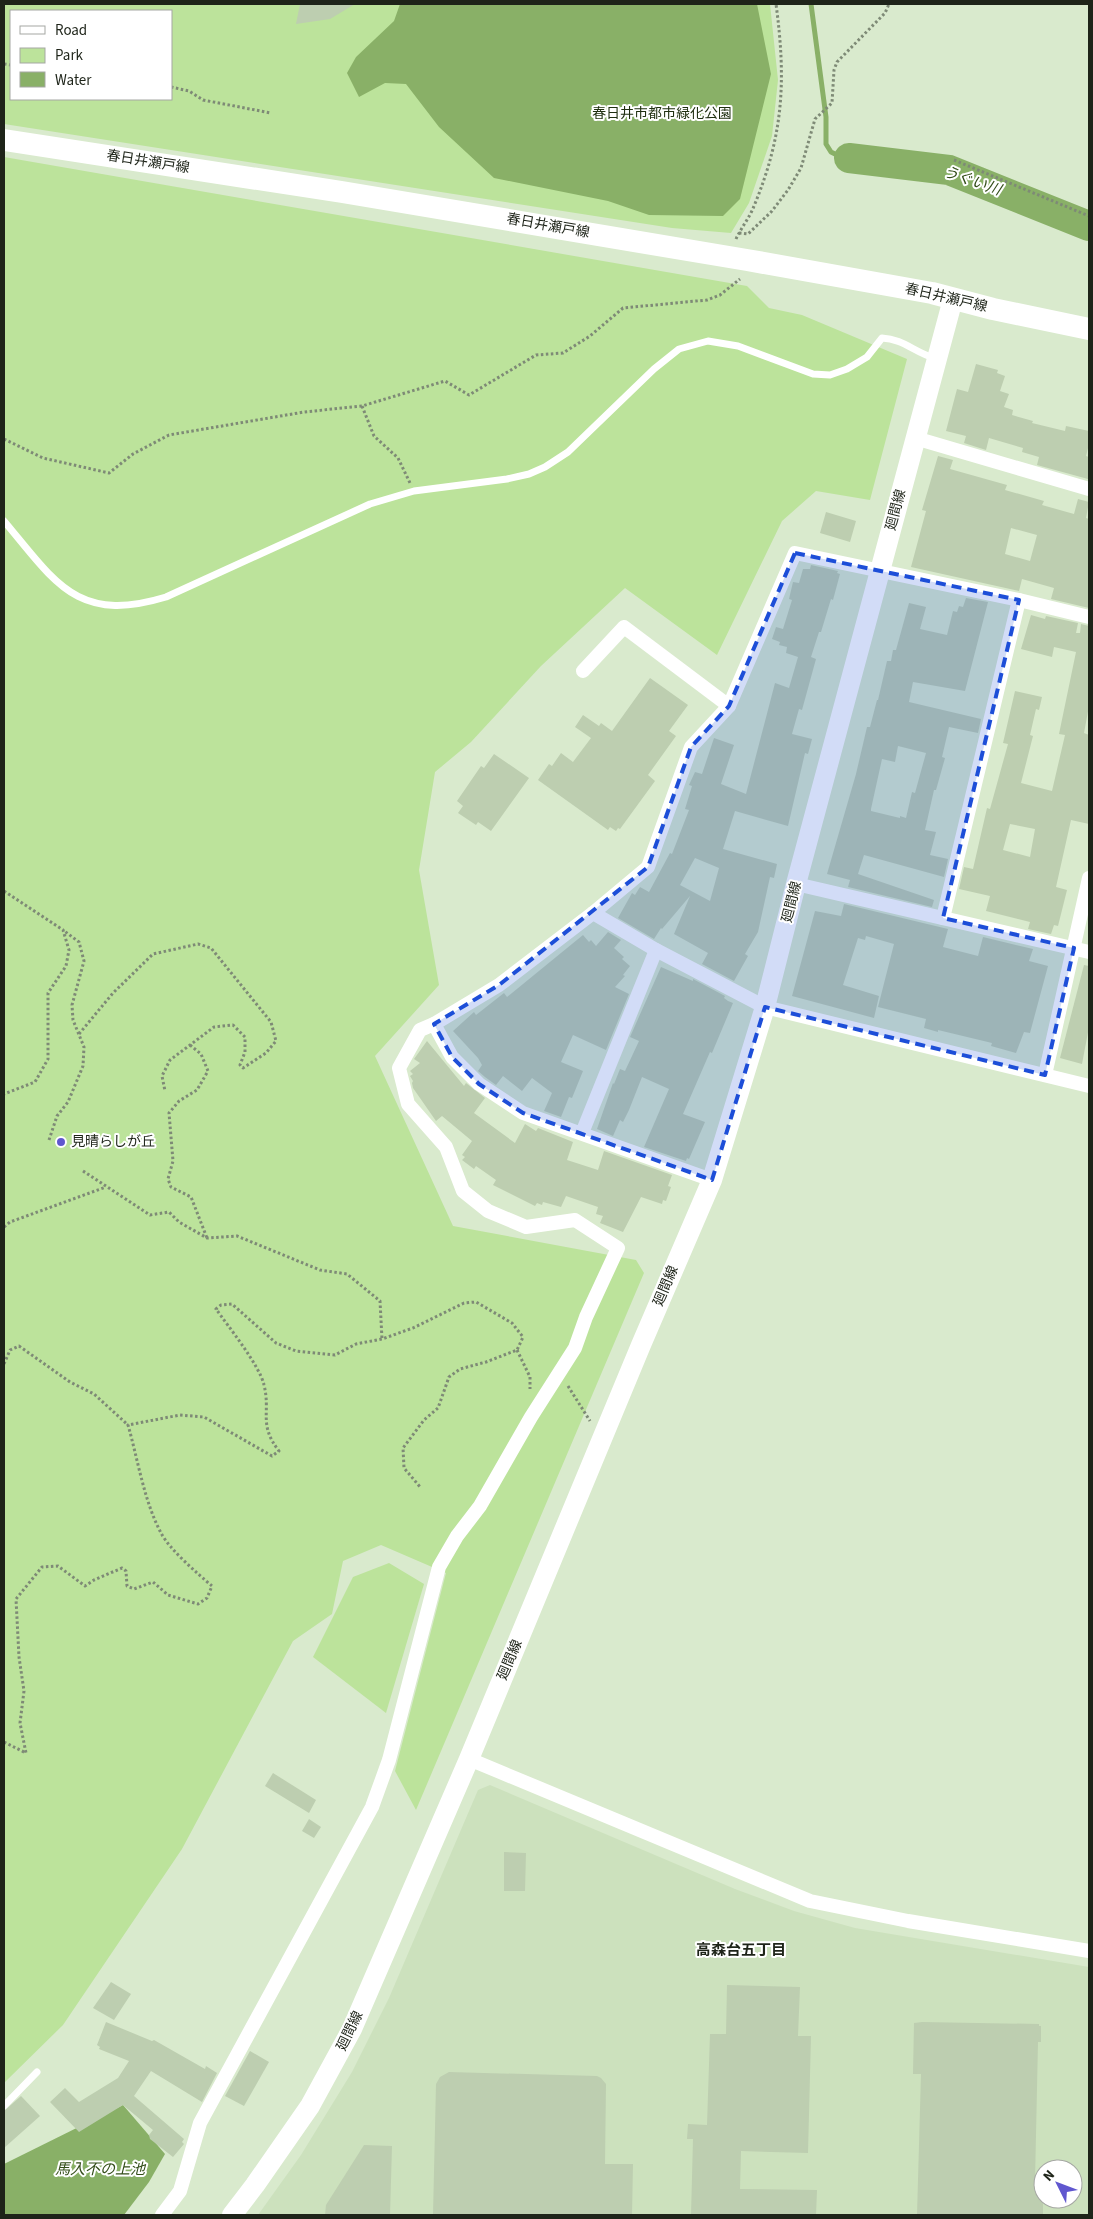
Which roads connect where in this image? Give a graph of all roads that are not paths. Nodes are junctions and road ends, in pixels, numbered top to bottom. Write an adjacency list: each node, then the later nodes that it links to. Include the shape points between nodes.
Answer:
1 (4, 140): 2 (main road, 春日井瀬戸線, via 342,192 747,260)
2 (953, 299): 3 (main road, 春日井瀬戸線); 4 (street, 廻間線)
3 (1089, 329)
4 (937, 359): 5 (street, 廻間線); 7 (lane, via 920,354 896,338 882,338 867,357 830,375 813,374 738,346 708,341 679,349 568,452 544,468 507,479 414,491 370,504 166,597 138,606 113,606 74,596 58,584)
5 (915, 438): 6 (street); 8 (street, 廻間線)
6 (1089, 490)
7 (4, 521)
8 (880, 571): 9 (street); 12 (street, via 795,553); 14 (street, 廻間線)
9 (1019, 600): 10 (street); 16 (street)
10 (1089, 617)
11 (583, 671): 12 (street, via 624,627)
12 (729, 706): 15 (street, via 691,747 648,867)
13 (1089, 878): 17 (street)
14 (796, 884): 16 (street); 20 (street, 廻間線)
15 (593, 913): 18 (street); 21 (street, via 499,985)
16 (943, 918): 17 (street)
17 (1074, 948): 19 (street); 22 (street)
18 (656, 950): 20 (street); 24 (street)
19 (1089, 952)
20 (765, 1007): 22 (street); 25 (street, 廻間線)
21 (434, 1024): 24 (street, via 452,1057 479,1084 523,1113); 30 (street, via 420,1030 400,1068 408,1104 446,1147 463,1191 488,1211 526,1227 575,1220 618,1248 575,1348 480,1506 439,1567 388,1760 372,1807 200,2123 180,2191)
22 (1044, 1075): 23 (street)
23 (1089, 1086)
24 (582, 1133): 25 (street)
25 (712, 1180): 26 (street, 廻間線)
26 (469, 1759): 27 (street, via 810,1901); 31 (street, 廻間線, via 352,2030 310,2106)
27 (1089, 1951)
28 (37, 2072): 29 (lane)
29 (4, 2106)
30 (162, 2215)
31 (232, 2215)

